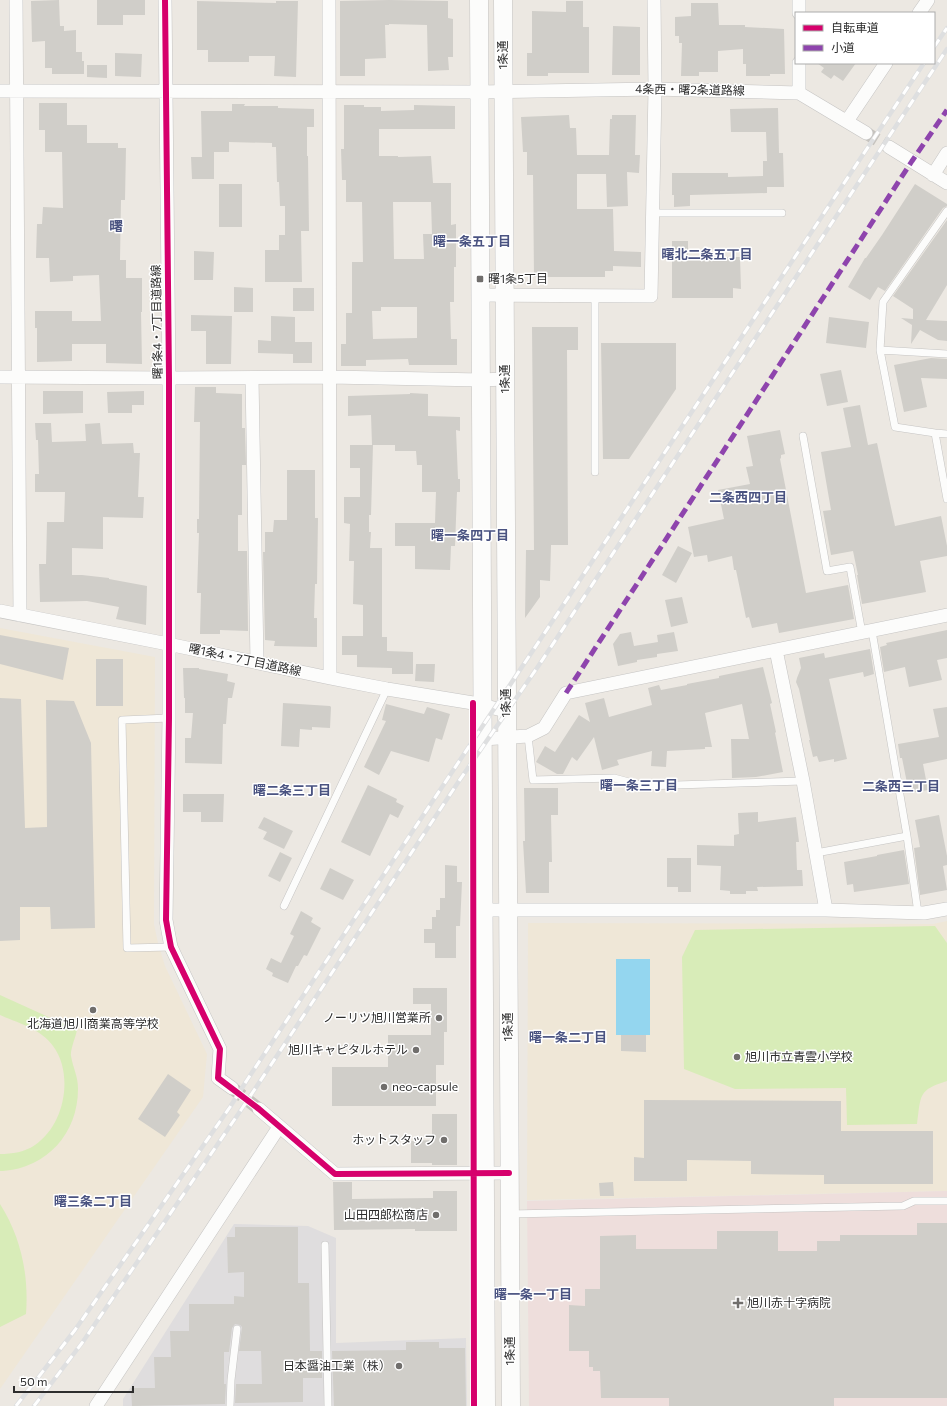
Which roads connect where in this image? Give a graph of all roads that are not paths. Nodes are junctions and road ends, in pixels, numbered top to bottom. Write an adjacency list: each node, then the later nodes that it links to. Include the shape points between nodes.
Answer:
1 (16, 0): 15 (street)
2 (165, 0): 16 (street, 曙1条4・7丁目道路線)
3 (329, 0): 17 (street)
4 (479, 0): 19 (street, 1条通)
5 (503, 0): 18 (street, 1条通)
6 (654, 0): 13 (street)
7 (799, 0): 9 (street)
8 (928, 0): 10 (street)
9 (799, 12)
10 (920, 12)
11 (799, 64): 20 (street)
12 (885, 64): 21 (street)
13 (655, 89): 18 (street, 4条西・曙2条道路線); 20 (street, 4条西・曙2条道路線); 28 (street)
14 (0, 91): 15 (street, 4条西・曙2条道路線)
15 (17, 91): 16 (street, 4条西・曙2条道路線); 36 (street)
16 (165, 91): 17 (street, 4条西・曙2条道路線); 38 (street, 曙1条4・7丁目道路線)
17 (329, 91): 19 (street, 4条西・曙2条道路線); 37 (street)
18 (503, 91): 19 (street, 4条西・曙2条道路線); 31 (street, 1条通)
19 (479, 92): 30 (street, 1条通)
20 (799, 93): 21 (street, 4条西・曙2条道路線)
21 (847, 121): 22 (street, 4条西・曙2条道路線)
22 (866, 132)
23 (889, 147): 25 (street)
24 (947, 153): 25 (street)
25 (933, 175): 26 (street)
26 (947, 183)
27 (947, 211): 33 (lane, via 883,302)
28 (653, 213): 29 (lane); 32 (street, via 651,296)
29 (782, 213)
30 (480, 295): 31 (street); 41 (street, 1条通)
31 (504, 295): 32 (street); 40 (street, 1条通)
32 (595, 295): 45 (lane)
33 (880, 350): 34 (lane); 42 (lane, via 895,427)
34 (947, 354)
35 (0, 377): 36 (street)
36 (18, 377): 38 (street); 48 (street)
37 (330, 377): 39 (street); 41 (street); 54 (street)
38 (169, 378): 39 (street); 51 (street, 曙1条4・7丁目道路線)
39 (252, 378): 53 (street)
40 (505, 379): 41 (street); 57 (street, 1条通)
41 (481, 380): 56 (street, 1条通)
42 (935, 434): 43 (lane); 46 (lane)
43 (947, 434)
44 (803, 436): 50 (lane, via 827,571 850,567)
45 (595, 472)
46 (947, 499)
47 (0, 611): 48 (street)
48 (20, 614): 51 (street)
49 (947, 616): 50 (street)
50 (867, 632): 52 (street); 63 (lane)
51 (168, 644): 53 (street, 曙1条4・7丁目道路線); 58 (street)
52 (776, 650): 59 (street, via 566,693 544,728); 62 (street)
53 (257, 662): 54 (street, 曙1条4・7丁目道路線)
54 (330, 678): 55 (street, 曙1条4・7丁目道路線)
55 (387, 689): 56 (street, 曙1条4・7丁目道路線); 65 (lane)
56 (483, 706): 57 (street, 曙1条4・7丁目道路線); 61 (street, 1条通)
57 (506, 710): 60 (street, 1条通)
58 (168, 718): 71 (street, via 166,920); 71 (lane, via 122,720 127,948)
59 (528, 736): 60 (street); 62 (lane, via 532,780 614,778 644,786)
60 (507, 738): 61 (street); 66 (street, 1条通)
61 (483, 739): 68 (street, 1条通)
62 (803, 781): 64 (street)
63 (907, 836): 64 (lane); 70 (lane)
64 (816, 852): 69 (street)
65 (284, 906)
66 (508, 909): 68 (street); 69 (street); 76 (street, 1条通)
67 (947, 909): 70 (street)
68 (484, 910): 75 (street, 1条通)
69 (826, 910): 70 (street)
70 (918, 913)
71 (171, 946): 72 (street, via 220,1049 218,1078)
72 (232, 1088)
73 (259, 1109): 74 (street)
74 (279, 1127): 75 (street, via 335,1174); 81 (street)
75 (485, 1173): 76 (street); 84 (street, 1条通)
76 (509, 1173): 78 (street, 1条通)
77 (947, 1201): 78 (lane, via 914,1201 903,1206)
78 (509, 1214): 85 (street, 1条通)
79 (326, 1245): 83 (lane)
80 (237, 1329): 82 (lane)
81 (96, 1406)
82 (230, 1406)
83 (328, 1406)
84 (486, 1406)
85 (510, 1406)

